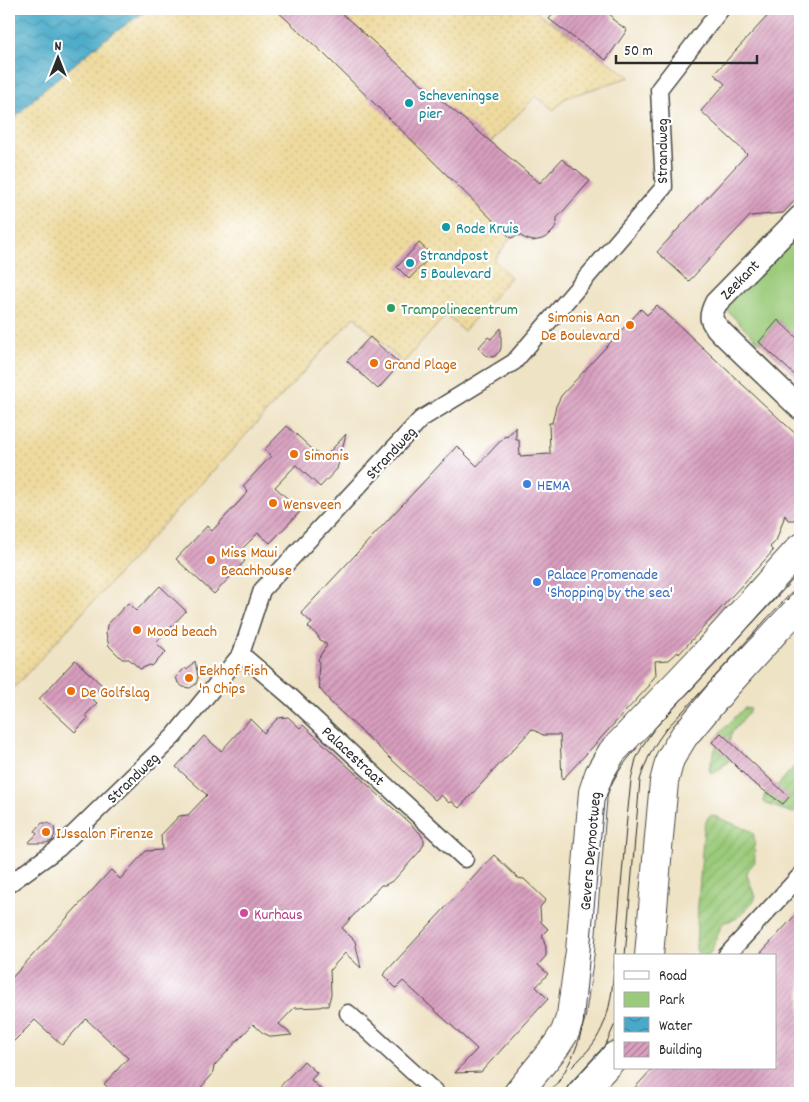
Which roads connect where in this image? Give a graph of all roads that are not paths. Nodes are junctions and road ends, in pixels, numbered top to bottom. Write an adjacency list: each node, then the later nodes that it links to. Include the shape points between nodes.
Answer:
1 (721, 9): 6 (street, Strandweg, via 660,89 664,187 514,362 421,419 262,590)
2 (800, 217): 3 (street, Zeekant, via 716,303 711,313 712,322 722,333)
3 (800, 408)
4 (800, 548): 15 (main road, Gevers Deynootweg, via 612,752 599,774 593,792 580,951 571,1015 556,1046)
5 (800, 605): 10 (main road, via 725,687 684,736 670,760 664,782)
6 (241, 654): 7 (street, Palacestraat); 9 (street, Strandweg, via 174,736 59,848)
7 (465, 859)
8 (800, 876): 11 (street)
9 (9, 884)
10 (649, 954)
11 (728, 954)
12 (348, 1013): 14 (street)
13 (614, 1057): 16 (main road)
14 (436, 1093)
15 (518, 1093)
16 (581, 1093)

